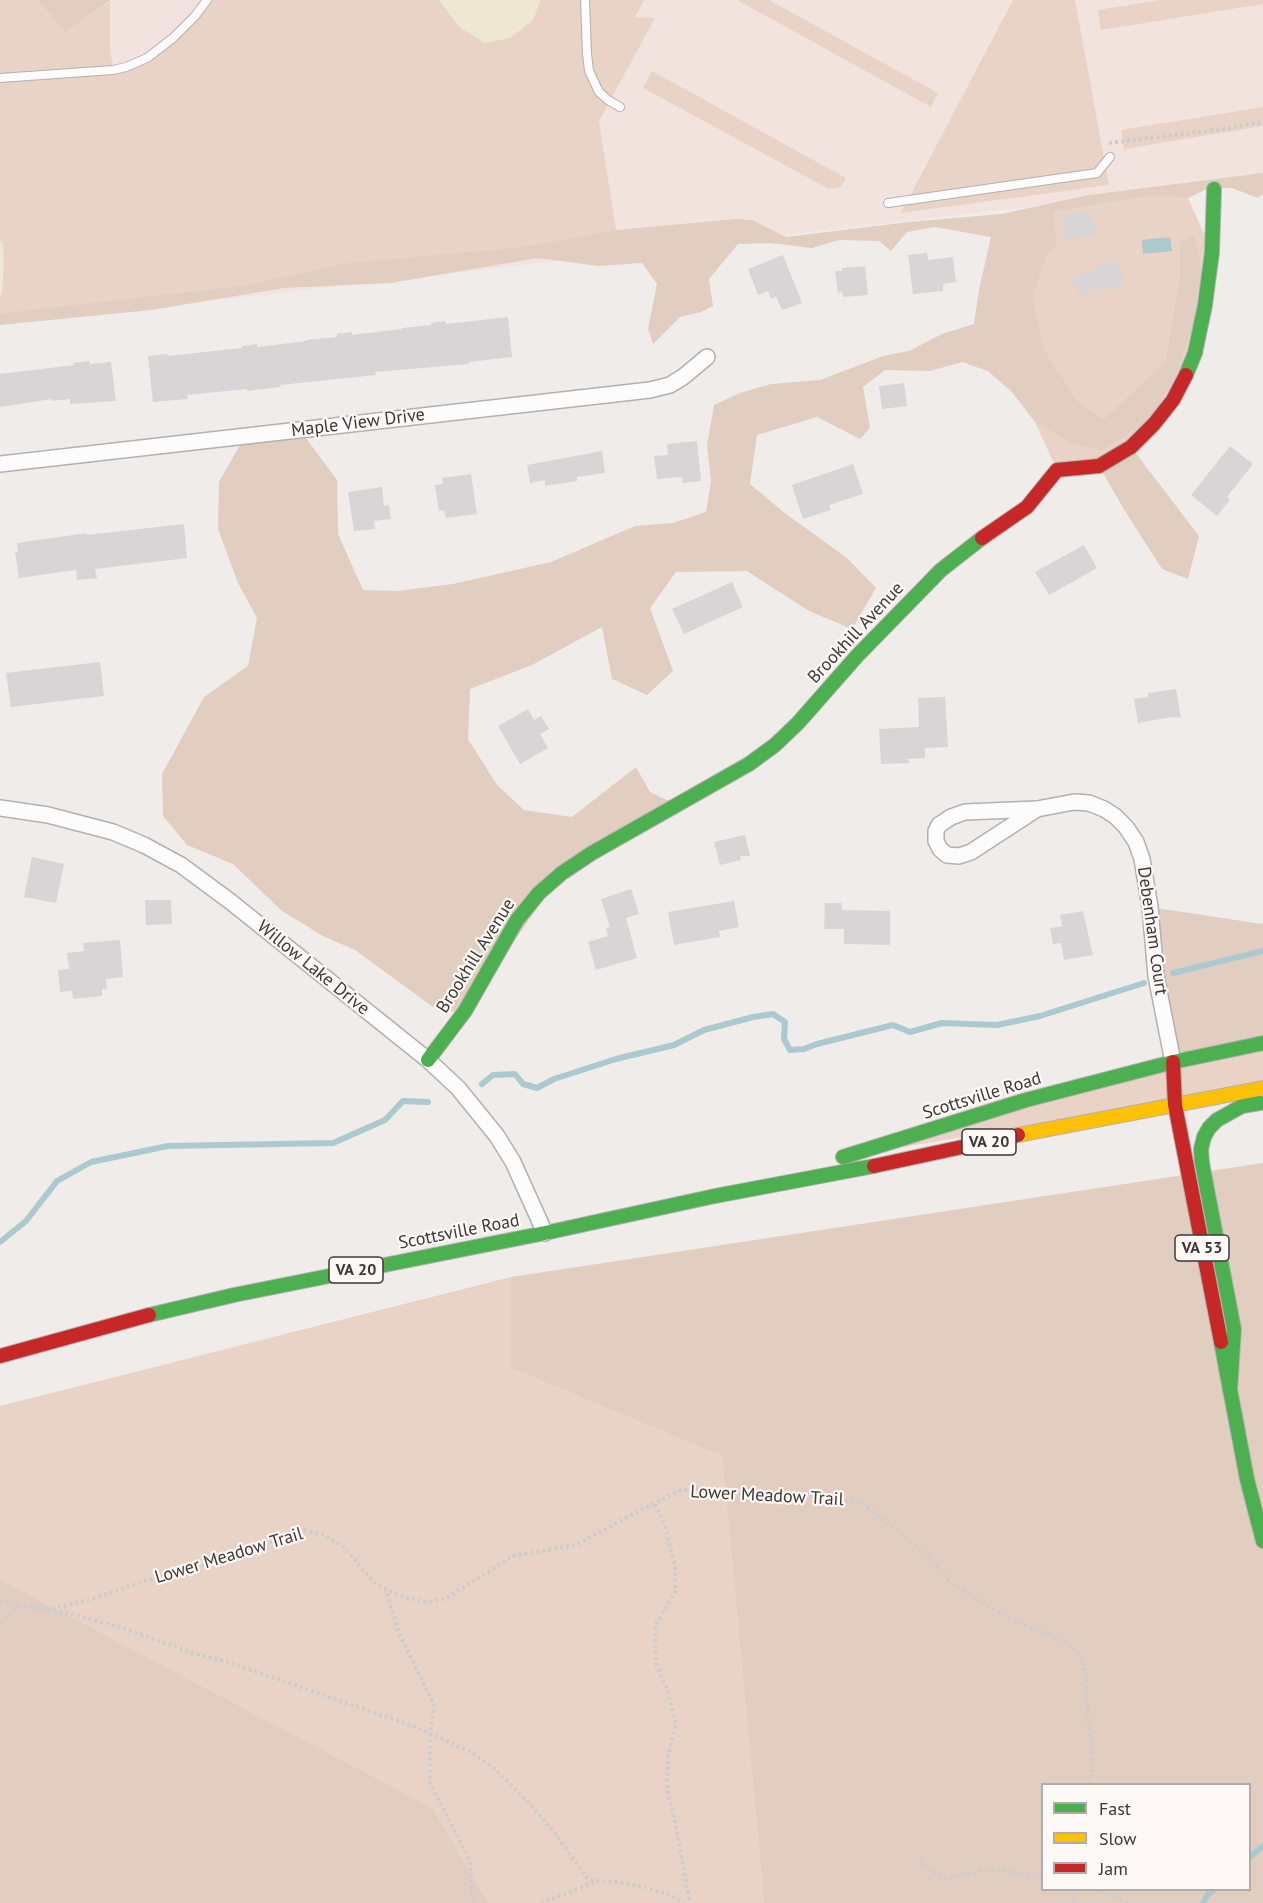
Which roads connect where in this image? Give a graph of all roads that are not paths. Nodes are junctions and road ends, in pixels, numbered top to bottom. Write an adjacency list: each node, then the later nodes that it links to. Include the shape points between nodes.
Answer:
1 (207, 0): 3 (lane, via 173,38 147,58 126,67)
2 (585, 0): 4 (lane, via 590,71 599,92)
3 (0, 78)
4 (620, 107)
5 (1110, 157): 7 (lane, via 1097,173)
6 (1214, 189): 13 (main road, Brookhill Avenue, via 1212,252 1195,353 1183,383 1154,424 1131,447 1100,466 1057,470 1028,507 941,570 775,745 749,764 592,853 538,893 517,920 465,1011)
7 (888, 203)
8 (707, 357): 9 (street, Maple View Drive, via 670,385 650,390)
9 (0, 464)
10 (0, 808): 13 (street, Willow Lake Drive, via 48,815 113,832 181,865)
11 (1037, 809): 11 (street, Debenham Court, via 965,812 939,825 936,841 947,855 959,856); 14 (street, Debenham Court, via 1089,803 1115,816 1136,842 1142,859 1156,976)
12 (1263, 1042): 14 (main road, Scottsville Road / VA 20)
13 (428, 1060): 19 (street, Willow Lake Drive, via 458,1088 497,1136)
14 (1173, 1062): 17 (main road, VA 53); 18 (main road, Scottsville Road / VA 20, via 1026,1100)
15 (1263, 1088): 17 (main road, Scottsville Road / VA 20)
16 (1263, 1102): 21 (main road, via 1242,1106 1217,1120 1204,1137 1201,1149 1234,1329)
17 (1175, 1105): 18 (main road, Scottsville Road / VA 20); 21 (main road, VA 53)
18 (715, 1196): 19 (main road, Scottsville Road / VA 20)
19 (545, 1233): 20 (main road, Scottsville Road / VA 20, via 234,1295)
20 (0, 1356)
21 (1230, 1391): 22 (main road, VA 53)
22 (1263, 1541)

